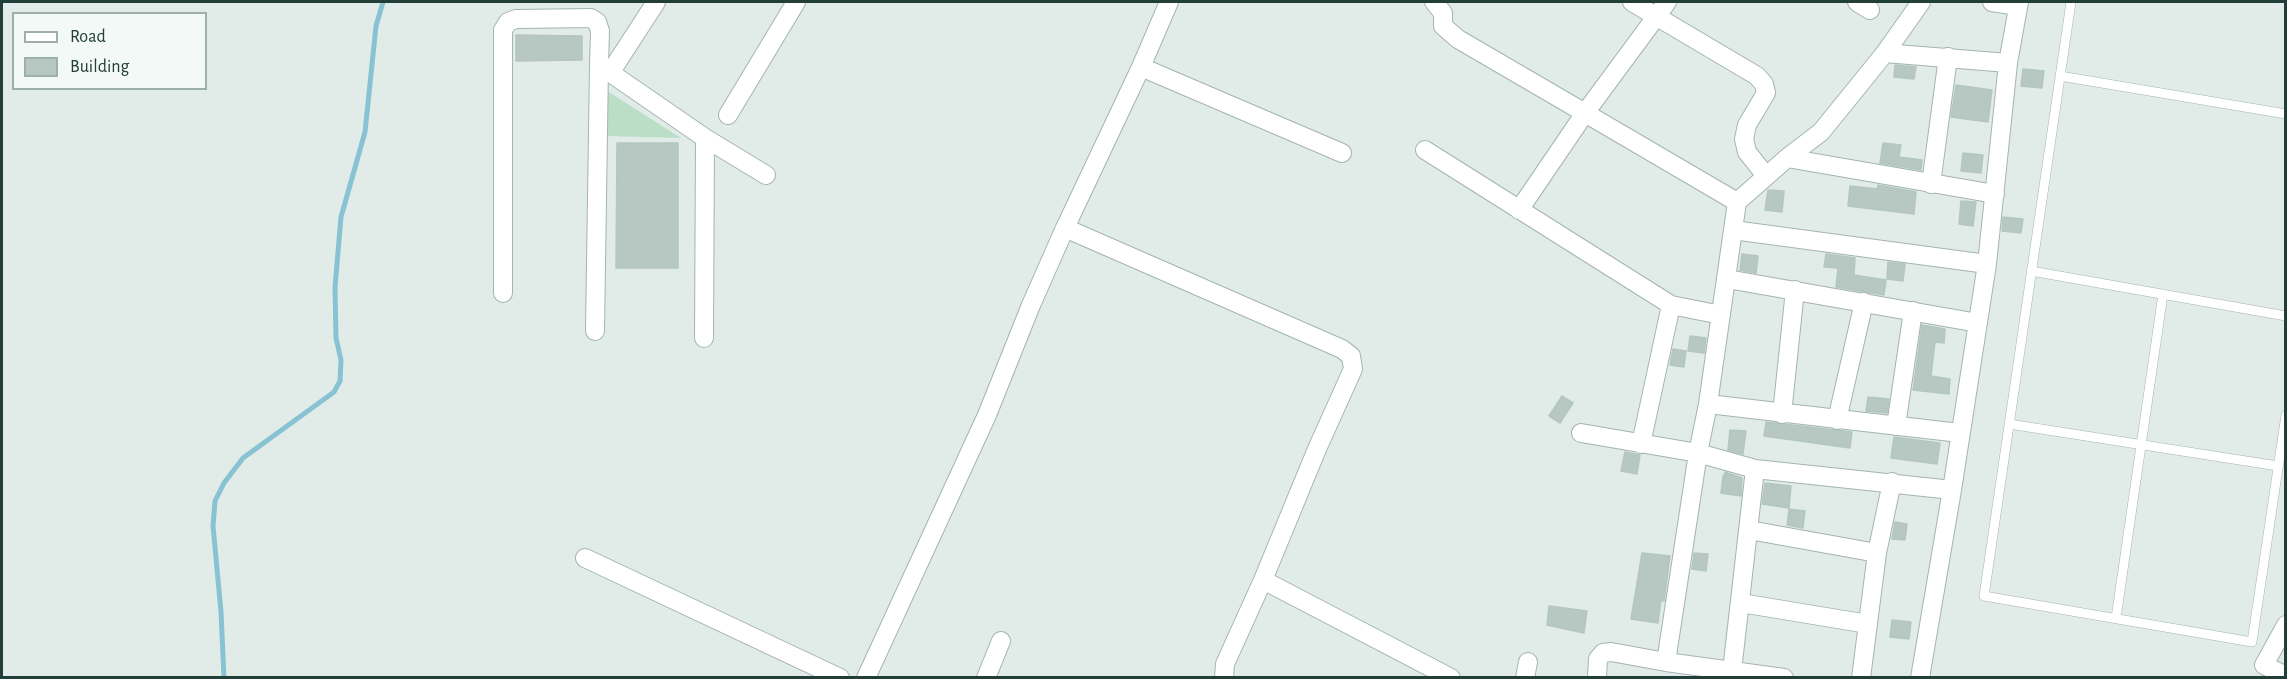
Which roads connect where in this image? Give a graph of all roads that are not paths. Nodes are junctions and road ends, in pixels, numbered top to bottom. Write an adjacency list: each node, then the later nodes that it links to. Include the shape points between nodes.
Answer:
1 (656, 2): 15 (street)
2 (796, 2): 19 (street)
3 (1169, 2): 14 (street)
4 (1434, 2): 17 (street, via 1443,13 1443,26 1458,39)
5 (1632, 2): 10 (street)
6 (1921, 2): 11 (street)
7 (1992, 2): 9 (street)
8 (2071, 2): 16 (lane)
9 (2019, 4): 13 (street)
10 (1661, 9): 17 (street); 25 (street, via 1764,84 1766,93 1747,125 1744,139 1747,152)
11 (1885, 53): 12 (street); 23 (street, via 1821,132)
12 (1948, 57): 13 (street); 26 (street)
13 (2008, 63): 27 (street)
14 (1141, 67): 22 (street); 30 (street)
15 (604, 69): 20 (street); 36 (street, via 600,31 591,18 516,19 503,30); 44 (street)
16 (2060, 76): 18 (lane); 33 (lane)
17 (1585, 113): 28 (street); 29 (street)
18 (2286, 114)
19 (728, 116)
20 (705, 138): 24 (street); 45 (street)
21 (1425, 150): 29 (street)
22 (1342, 153)
23 (1787, 158): 25 (street); 26 (street)
24 (766, 175)
25 (1766, 176): 28 (street)
26 (1931, 184): 27 (street)
27 (1995, 194): 32 (street)
28 (1737, 202): 31 (street)
29 (1519, 210): 39 (street)
30 (1065, 228): 64 (street, via 1351,356 1353,369); 74 (street, via 987,415)
31 (1733, 230): 32 (street); 34 (street)
32 (1987, 264): 43 (street)
33 (2031, 271): 37 (lane); 50 (lane)
34 (1727, 279): 35 (street); 41 (street)
35 (1795, 290): 38 (street); 47 (street)
36 (503, 292)
37 (2163, 294): 42 (lane); 55 (lane)
38 (1864, 302): 40 (street); 49 (street)
39 (1671, 305): 41 (street); 54 (street)
40 (1913, 311): 43 (street); 51 (street)
41 (1721, 315): 46 (street)
42 (2286, 316)
43 (1978, 323): 53 (street)
44 (595, 331)
45 (704, 338)
46 (1708, 405): 47 (street); 56 (street)
47 (1782, 414): 49 (street)
48 (2286, 415): 57 (lane)
49 (1837, 420): 51 (street)
50 (2009, 424): 55 (lane); 66 (lane, via 1984,596)
51 (1896, 426): 53 (street)
52 (1581, 433): 54 (street)
53 (1960, 433): 60 (street)
54 (1641, 444): 56 (street)
55 (2139, 445): 57 (lane); 66 (lane)
56 (1698, 453): 58 (street); 70 (street)
57 (2278, 466): 66 (lane, via 2252,642)
58 (1755, 469): 59 (street); 61 (street)
59 (1893, 482): 60 (street); 62 (street)
60 (1952, 490): 81 (street)
61 (1749, 530): 62 (street); 65 (street)
62 (1877, 553): 67 (street)
63 (585, 558): 73 (street)
64 (1263, 580): 76 (street, via 1225,664); 77 (street)
65 (1741, 603): 67 (street); 71 (street)
66 (2116, 618)
67 (1868, 624): 80 (street)
68 (2286, 625): 72 (street, via 2264,665)
69 (1001, 640): 75 (street)
70 (1666, 662): 71 (street); 78 (street, via 1603,653 1598,659)
71 (1732, 671): 79 (street)
72 (2280, 675)
73 (840, 678)
74 (866, 678)
75 (986, 678)
76 (1224, 678)
77 (1451, 678)
78 (1597, 678)
79 (1784, 678)
80 (1861, 678)
81 (1920, 678)

